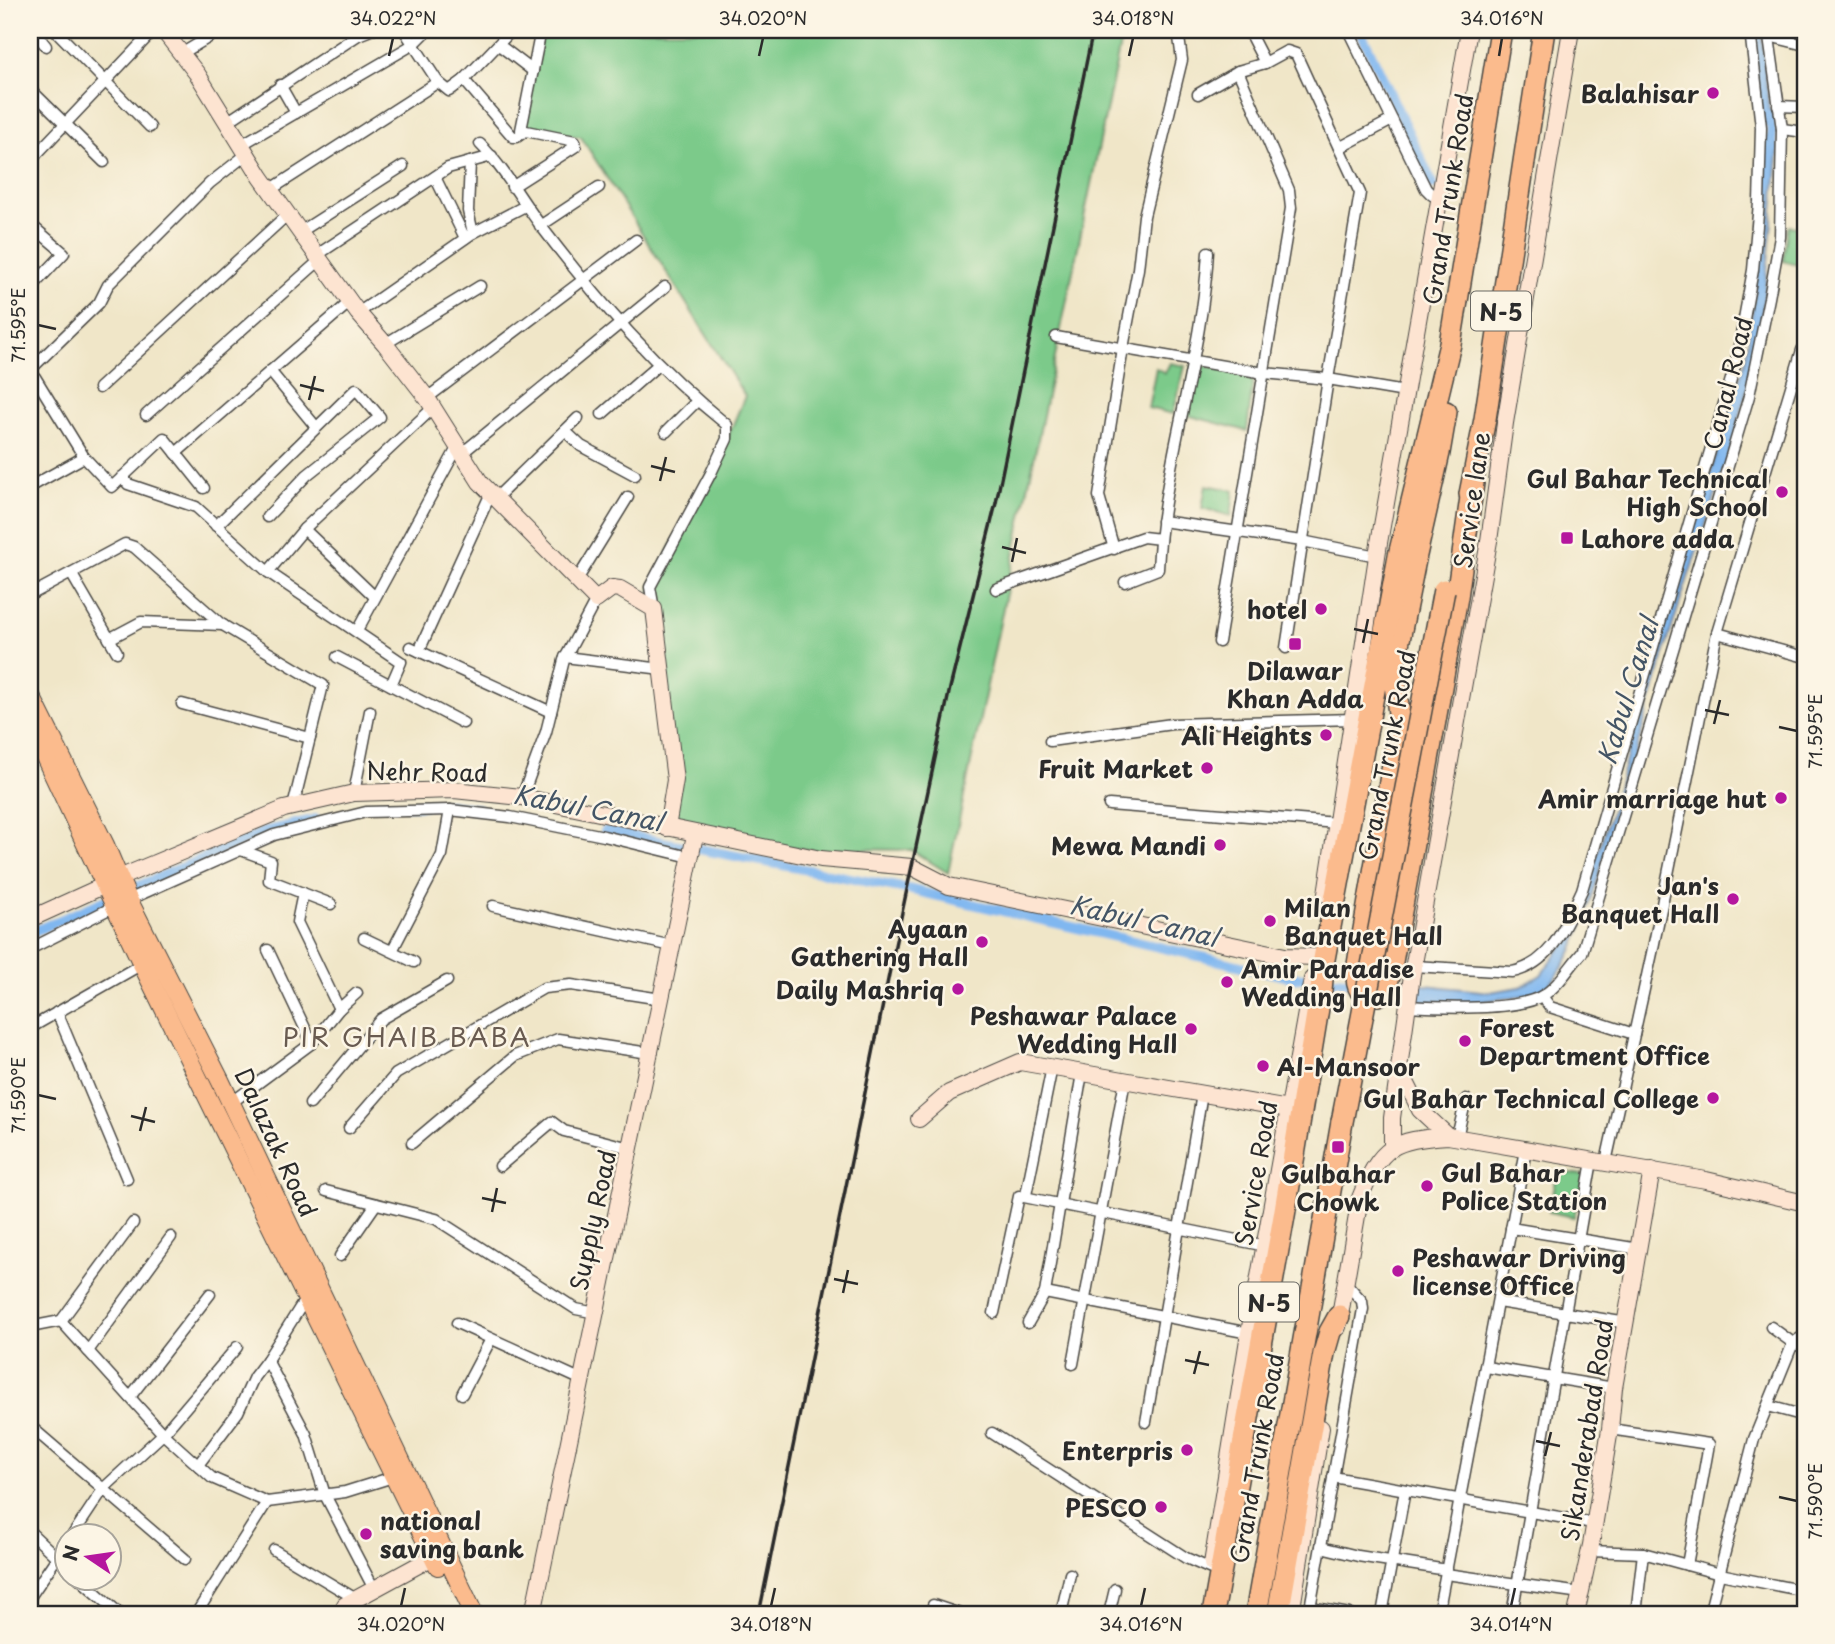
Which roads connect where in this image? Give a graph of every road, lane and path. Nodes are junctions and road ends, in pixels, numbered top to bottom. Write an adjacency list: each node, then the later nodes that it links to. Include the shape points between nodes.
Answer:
1 (33, 30): 23 (street)
2 (55, 30): 29 (street)
3 (155, 30): 29 (street)
4 (163, 30): 24 (street)
5 (221, 30): 24 (street)
6 (371, 30): 31 (street)
7 (404, 30): 20 (street)
8 (428, 30): 20 (street)
9 (512, 30): 21 (street)
10 (541, 30): 26 (street)
11 (1178, 30): 75 (street, via 1182,60 1144,216)
12 (1248, 30): 25 (street)
13 (1348, 30): 37 (street)
14 (1469, 30): 56 (street)
15 (1501, 30): 74 (highway, Grand Trunk Road / N-5)
16 (1750, 30): 171 (street, via 1761,127 1759,203 1753,270 1738,349 1581,890 1546,956 1528,969)
17 (1543, 33): 19 (street); 90 (highway, Grand Trunk Road / N-5)
18 (1768, 33): 22 (street); 34 (street, Canal Road)
19 (1570, 35): 90 (street, Service lane)
20 (414, 44): 30 (street); 36 (street)
21 (499, 45): 26 (street); 28 (street)
22 (1805, 45)
23 (46, 46)
24 (181, 54): 38 (street)
25 (1265, 63): 27 (street); 45 (street, via 1287,51 1296,54)
26 (533, 71): 42 (street, via 521,123)
27 (1238, 71): 33 (street); 81 (street, via 1289,190 1291,208)
28 (464, 80): 30 (street, via 449,91); 42 (street, via 513,137)
29 (105, 82): 39 (street); 40 (street)
30 (438, 82): 55 (street)
31 (280, 85): 36 (street); 38 (street)
32 (30, 89): 39 (street)
33 (1198, 94)
34 (1778, 106): 35 (street); 41 (street, Canal Road)
35 (1805, 107)
36 (296, 113): 46 (street)
37 (1392, 120): 45 (street); 56 (street, via 1426,189)
38 (227, 122): 46 (street)
39 (64, 124): 48 (street); 49 (street)
40 (150, 127)
41 (1782, 129): 43 (street); 175 (street, Canal Road, via 1780,237 1749,396 1582,953)
42 (524, 132): 53 (street, via 575,141 576,146)
43 (1805, 132)
44 (480, 144): 47 (street)
45 (1339, 148): 82 (street, via 1360,193)
46 (244, 149): 55 (street); 79 (street)
47 (492, 156): 50 (street); 53 (street)
48 (30, 161)
49 (104, 162)
50 (470, 162): 52 (street); 62 (street)
51 (403, 166): 61 (street)
52 (435, 177): 62 (street); 65 (street)
53 (512, 187): 57 (street)
54 (599, 187): 60 (street)
55 (270, 190): 58 (street)
56 (1440, 198): 84 (street)
57 (525, 205): 60 (street); 62 (street)
58 (288, 214): 61 (street); 83 (street)
59 (30, 224): 69 (street, via 64,253)
60 (540, 226): 66 (street)
61 (300, 232): 65 (street)
62 (469, 236): 70 (street)
63 (636, 240): 66 (street)
64 (1208, 253): 77 (street)
65 (318, 257): 70 (street); 88 (street)
66 (582, 279): 71 (street); 86 (street)
67 (481, 286): 73 (street)
68 (665, 287): 71 (street)
69 (30, 289)
70 (354, 307): 73 (street); 80 (street)
71 (619, 323): 78 (street); 94 (street)
72 (1056, 337): 75 (street)
73 (386, 344): 86 (street)
74 (1450, 344): 119 (highway, Grand Trunk Road / N-5, via 1401,551); 158 (highway, via 1443,429 1393,670 1398,736 1357,977 1363,994 1379,995 1387,986)
75 (1123, 348): 77 (street); 111 (street, via 1099,496)
76 (1805, 351): 125 (street)
77 (1193, 359): 81 (street); 105 (street)
78 (658, 365): 85 (street); 87 (street)
79 (30, 370): 96 (street)
80 (270, 371): 91 (street); 95 (street)
81 (1264, 373): 82 (street); 108 (street)
82 (1328, 379): 84 (street); 110 (street)
83 (99, 388)
84 (1405, 392): 112 (street)
85 (698, 401): 93 (street); 122 (street, via 727,425 727,439 650,587)
86 (430, 403): 94 (street); 107 (street)
87 (602, 414)
88 (146, 415)
89 (578, 418): 92 (street)
90 (1495, 421): 99 (highway, Grand Trunk Road / N-5); 145 (street, Service lane, via 1489,541)
91 (316, 427): 104 (street, via 356,389 380,417 307,475); 106 (street)
92 (565, 431): 97 (street, via 581,446); 102 (street)
93 (666, 432)
94 (459, 451): 102 (street); 120 (street)
95 (176, 453): 98 (street, via 164,438); 101 (street)
96 (84, 457): 98 (street, via 113,487); 100 (street)
97 (635, 475)
98 (122, 477): 106 (street, via 128,484 196,507)
99 (1473, 483): 144 (highway); 306 (highway, Grand Trunk Road / N-5, bridge, via 1444,590)
100 (30, 487)
101 (204, 488)
102 (493, 496): 115 (street); 138 (street, via 415,649)
103 (628, 497): 115 (street)
104 (267, 517)
105 (1162, 521): 108 (street); 109 (street)
106 (216, 526): 113 (street)
107 (304, 529): 113 (street); 120 (street)
108 (1236, 532): 110 (street); 127 (street)
109 (1160, 539): 111 (street, via 1143,537); 116 (street, via 1158,569)
110 (1302, 541): 112 (street); 128 (street)
111 (1114, 548): 117 (street)
112 (1377, 556): 119 (street)
113 (268, 572): 124 (street)
114 (71, 573): 118 (street); 123 (street, via 125,544 134,547); 126 (street)
115 (577, 580): 121 (street)
116 (1125, 582)
117 (996, 589)
118 (30, 595)
119 (1382, 595): 139 (street); 168 (highway, Grand Trunk Road / N-5)
120 (375, 597): 124 (street)
121 (596, 600): 122 (street, via 612,588); 131 (street)
122 (654, 609): 133 (street)
123 (223, 625): 126 (street, via 141,622); 142 (street, via 323,685)
124 (357, 631): 134 (street, via 401,662)
125 (1717, 633): 132 (street); 181 (street)
126 (109, 639): 129 (street)
127 (1219, 642)
128 (1286, 648)
129 (117, 652)
130 (337, 657): 134 (street)
131 (565, 657): 133 (street); 138 (street)
132 (1805, 657)
133 (662, 669): 152 (street, via 676,780)
134 (391, 685): 140 (street)
135 (30, 694): 156 (main road, Dalazak Road)
136 (182, 704): 142 (street)
137 (370, 711): 146 (street)
138 (551, 712): 147 (street)
139 (1354, 719): 143 (street, via 1172,724); 151 (street)
140 (463, 723)
141 (30, 725): 156 (main road, Dalazak Road)
142 (310, 738): 149 (street)
143 (1050, 741)
144 (1423, 783): 145 (street); 158 (highway)
145 (1446, 788): 159 (street, Service lane)
146 (354, 793): 147 (street, Nehr Road, via 454,790); 149 (street, Nehr Road)
147 (522, 797): 152 (street, Nehr Road)
148 (1109, 805): 151 (street)
149 (293, 807): 156 (street, Nehr Road)
150 (450, 810): 154 (street, via 366,812 274,835); 155 (street, via 510,817); 167 (street, via 442,855)
151 (1337, 823): 168 (street)
152 (667, 828): 153 (street, Nehr Road)
153 (695, 835): 155 (street, Supply Road); 168 (street, Nehr Road, via 821,859 912,867 949,886)
154 (241, 850): 156 (street); 157 (street, via 271,861 270,880)
155 (690, 857): 164 (street, Supply Road)
156 (117, 893): 162 (street, Nehr Road); 165 (street); 170 (main road, Dalazak Road); 190 (main road, Dalazak Road)
157 (303, 893): 160 (street); 178 (street, via 297,922)
158 (1403, 897): 159 (street)
159 (1426, 901): 171 (street, Service lane)
160 (331, 904)
161 (493, 906): 164 (street)
162 (30, 919)
163 (364, 938): 167 (street)
164 (671, 946): 176 (street, Supply Road)
165 (30, 950)
166 (268, 950): 182 (street)
167 (392, 951): 169 (street)
168 (1318, 961): 173 (highway, Grand Trunk Road / N-5)
169 (414, 962)
170 (142, 964): 179 (street); 221 (main road, Dalazak Road)
171 (1413, 971): 177 (street, Service lane)
172 (447, 981): 191 (street, via 381,1019)
173 (1316, 989): 192 (street, Service Road); 305 (highway, Grand Trunk Road / N-5, via 1284,1216)
174 (358, 993): 178 (street)
175 (1542, 996): 177 (street, via 1469,1008); 181 (street, via 1550,1007)
176 (661, 999): 183 (street, Supply Road); 194 (street, via 571,985 544,988 396,1074)
177 (1409, 1003): 185 (street, Service lane)
178 (339, 1009): 182 (street)
179 (57, 1012): 180 (street); 203 (street)
180 (30, 1028)
181 (1634, 1034): 200 (street)
182 (312, 1043): 190 (street)
183 (649, 1053): 196 (street, via 558,1039 514,1056); 198 (street, Supply Road)
184 (1052, 1067): 186 (street); 193 (street, via 1020,1062 949,1093); 205 (street)
185 (1400, 1070): 195 (street, via 1420,1110); 197 (street, Service lane)
186 (1082, 1073): 187 (street); 206 (street)
187 (1125, 1080): 188 (street); 209 (street)
188 (1202, 1094): 192 (street); 211 (street)
189 (1466, 1099): 195 (street)
190 (231, 1103): 221 (main road, Dalazak Road)
191 (310, 1104)
192 (1289, 1109): 215 (street, Service Road)
193 (919, 1119)
194 (349, 1128)
195 (1453, 1136): 197 (street); 199 (street)
196 (411, 1143)
197 (1392, 1146): 218 (street, via 1374,1168 1360,1199)
198 (630, 1148): 201 (street, via 564,1131 552,1122); 224 (street, Supply Road)
199 (1526, 1150): 200 (street); 212 (street)
200 (1599, 1161): 202 (street); 214 (street)
201 (500, 1166)
202 (1652, 1170): 207 (street); 216 (street, Sikanderabad Road)
203 (127, 1179)
204 (326, 1191): 208 (street)
205 (1026, 1195): 206 (street); 226 (street, via 1020,1196)
206 (1059, 1202): 209 (street); 219 (street)
207 (1805, 1203)
208 (376, 1204): 217 (street); 224 (street, via 436,1219 576,1309)
209 (1100, 1211): 211 (street); 222 (street)
210 (133, 1223): 229 (street)
211 (1181, 1228): 215 (street); 228 (street)
212 (1511, 1228): 214 (street); 223 (street)
213 (171, 1237): 241 (street)
214 (1578, 1240): 216 (street); 225 (street)
215 (1266, 1246): 235 (street, Service Road)
216 (1639, 1249): 232 (street, Sikanderabad Road)
217 (340, 1256)
218 (1345, 1282): 227 (street); 259 (street, via 1362,1301 1363,1309)
219 (1045, 1293): 222 (street); 231 (street)
220 (210, 1294): 249 (street)
221 (312, 1298): 242 (street); 258 (main road, Dalazak Road); 263 (main road, Dalazak Road)
222 (1086, 1301): 228 (street); 243 (street)
223 (1498, 1303): 225 (street); 244 (street)
224 (596, 1312): 246 (street, Supply Road)
225 (1566, 1312): 232 (street); 245 (street)
226 (994, 1313)
227 (1339, 1316): 307 (highway, via 1324,1353); 308 (street)
228 (1166, 1317): 235 (street); 252 (street)
229 (61, 1321): 233 (street); 241 (street)
230 (457, 1323): 237 (street)
231 (1028, 1323)
232 (1627, 1323): 247 (street, Sikanderabad Road)
233 (30, 1327)
234 (1771, 1328): 238 (street)
235 (1250, 1333): 280 (street, Service Road)
236 (1805, 1335): 238 (street)
237 (491, 1339): 246 (street); 248 (street)
238 (1793, 1343): 240 (street); 250 (street)
239 (237, 1347): 256 (street)
240 (1805, 1348)
241 (88, 1351): 249 (street)
242 (267, 1360): 257 (street, via 238,1412); 262 (street, via 306,1434)
243 (1073, 1364)
244 (1486, 1367): 245 (street); 264 (street)
245 (1554, 1378): 247 (street); 266 (street)
246 (582, 1381): 300 (street, Supply Road)
247 (1614, 1388): 254 (street, Sikanderabad Road)
248 (462, 1394)
249 (130, 1397): 256 (street)
250 (1768, 1406): 251 (street); 283 (street, via 1754,1439)
251 (1805, 1416)
252 (1146, 1422)
253 (30, 1426): 260 (street)
254 (1610, 1429): 268 (street, Sikanderabad Road); 279 (street, via 1709,1444)
255 (992, 1433): 280 (street, via 1186,1558)
256 (163, 1434): 257 (street); 260 (street)
257 (198, 1465): 265 (street, via 212,1478)
258 (393, 1477): 262 (street); 263 (main road, Dalazak Road)
259 (1333, 1477): 261 (street); 270 (street)
260 (104, 1488): 267 (street); 276 (street)
261 (1405, 1490): 264 (street); 277 (street)
262 (325, 1495): 265 (street); 286 (street)
263 (411, 1497): 275 (main road, Dalazak Road); 284 (main road, Dalazak Road)
264 (1460, 1499): 266 (street); 281 (street)
265 (267, 1502): 296 (street)
266 (1531, 1513): 268 (street); 285 (street)
267 (81, 1522)
268 (1593, 1523): 272 (street, Sikanderabad Road)
269 (30, 1532): 273 (street)
270 (1321, 1547): 277 (street); 294 (street)
271 (274, 1550): 292 (street)
272 (1590, 1551): 274 (street); 290 (street, Sikanderabad Road)
273 (52, 1553)
274 (1643, 1553): 279 (street); 314 (street)
275 (433, 1556): 284 (main road, Dalazak Road); 286 (street)
276 (185, 1559)
277 (1392, 1560): 281 (street); 310 (street)
278 (52, 1565): 291 (street)
279 (1687, 1565): 283 (street)
280 (1211, 1569): 304 (street, Service Road)
281 (1446, 1572): 285 (street); 311 (street)
282 (1070, 1574): 302 (street)
283 (1720, 1574): 288 (street); 315 (street)
284 (453, 1583): 298 (main road, Dalazak Road); 299 (main road, Dalazak Road)
285 (1517, 1584): 290 (street); 312 (street)
286 (374, 1589): 292 (street)
287 (1115, 1589): 303 (street)
288 (1805, 1591)
289 (96, 1592): 295 (street)
290 (1581, 1592): 313 (street, Sikanderabad Road)
291 (30, 1597)
292 (356, 1599): 297 (street)
293 (933, 1605): 301 (street)
294 (1310, 1611): 309 (street)
295 (120, 1614)
296 (196, 1614)
297 (340, 1614)
298 (462, 1614)
299 (474, 1614)
300 (533, 1614)
301 (960, 1614)
302 (1061, 1614)
303 (1109, 1614)
304 (1203, 1614)
305 (1213, 1614)
306 (1256, 1614)
307 (1278, 1614)
308 (1291, 1614)
309 (1349, 1614)
310 (1382, 1614)
311 (1438, 1614)
312 (1512, 1614)
313 (1576, 1614)
314 (1636, 1614)
315 (1709, 1614)

